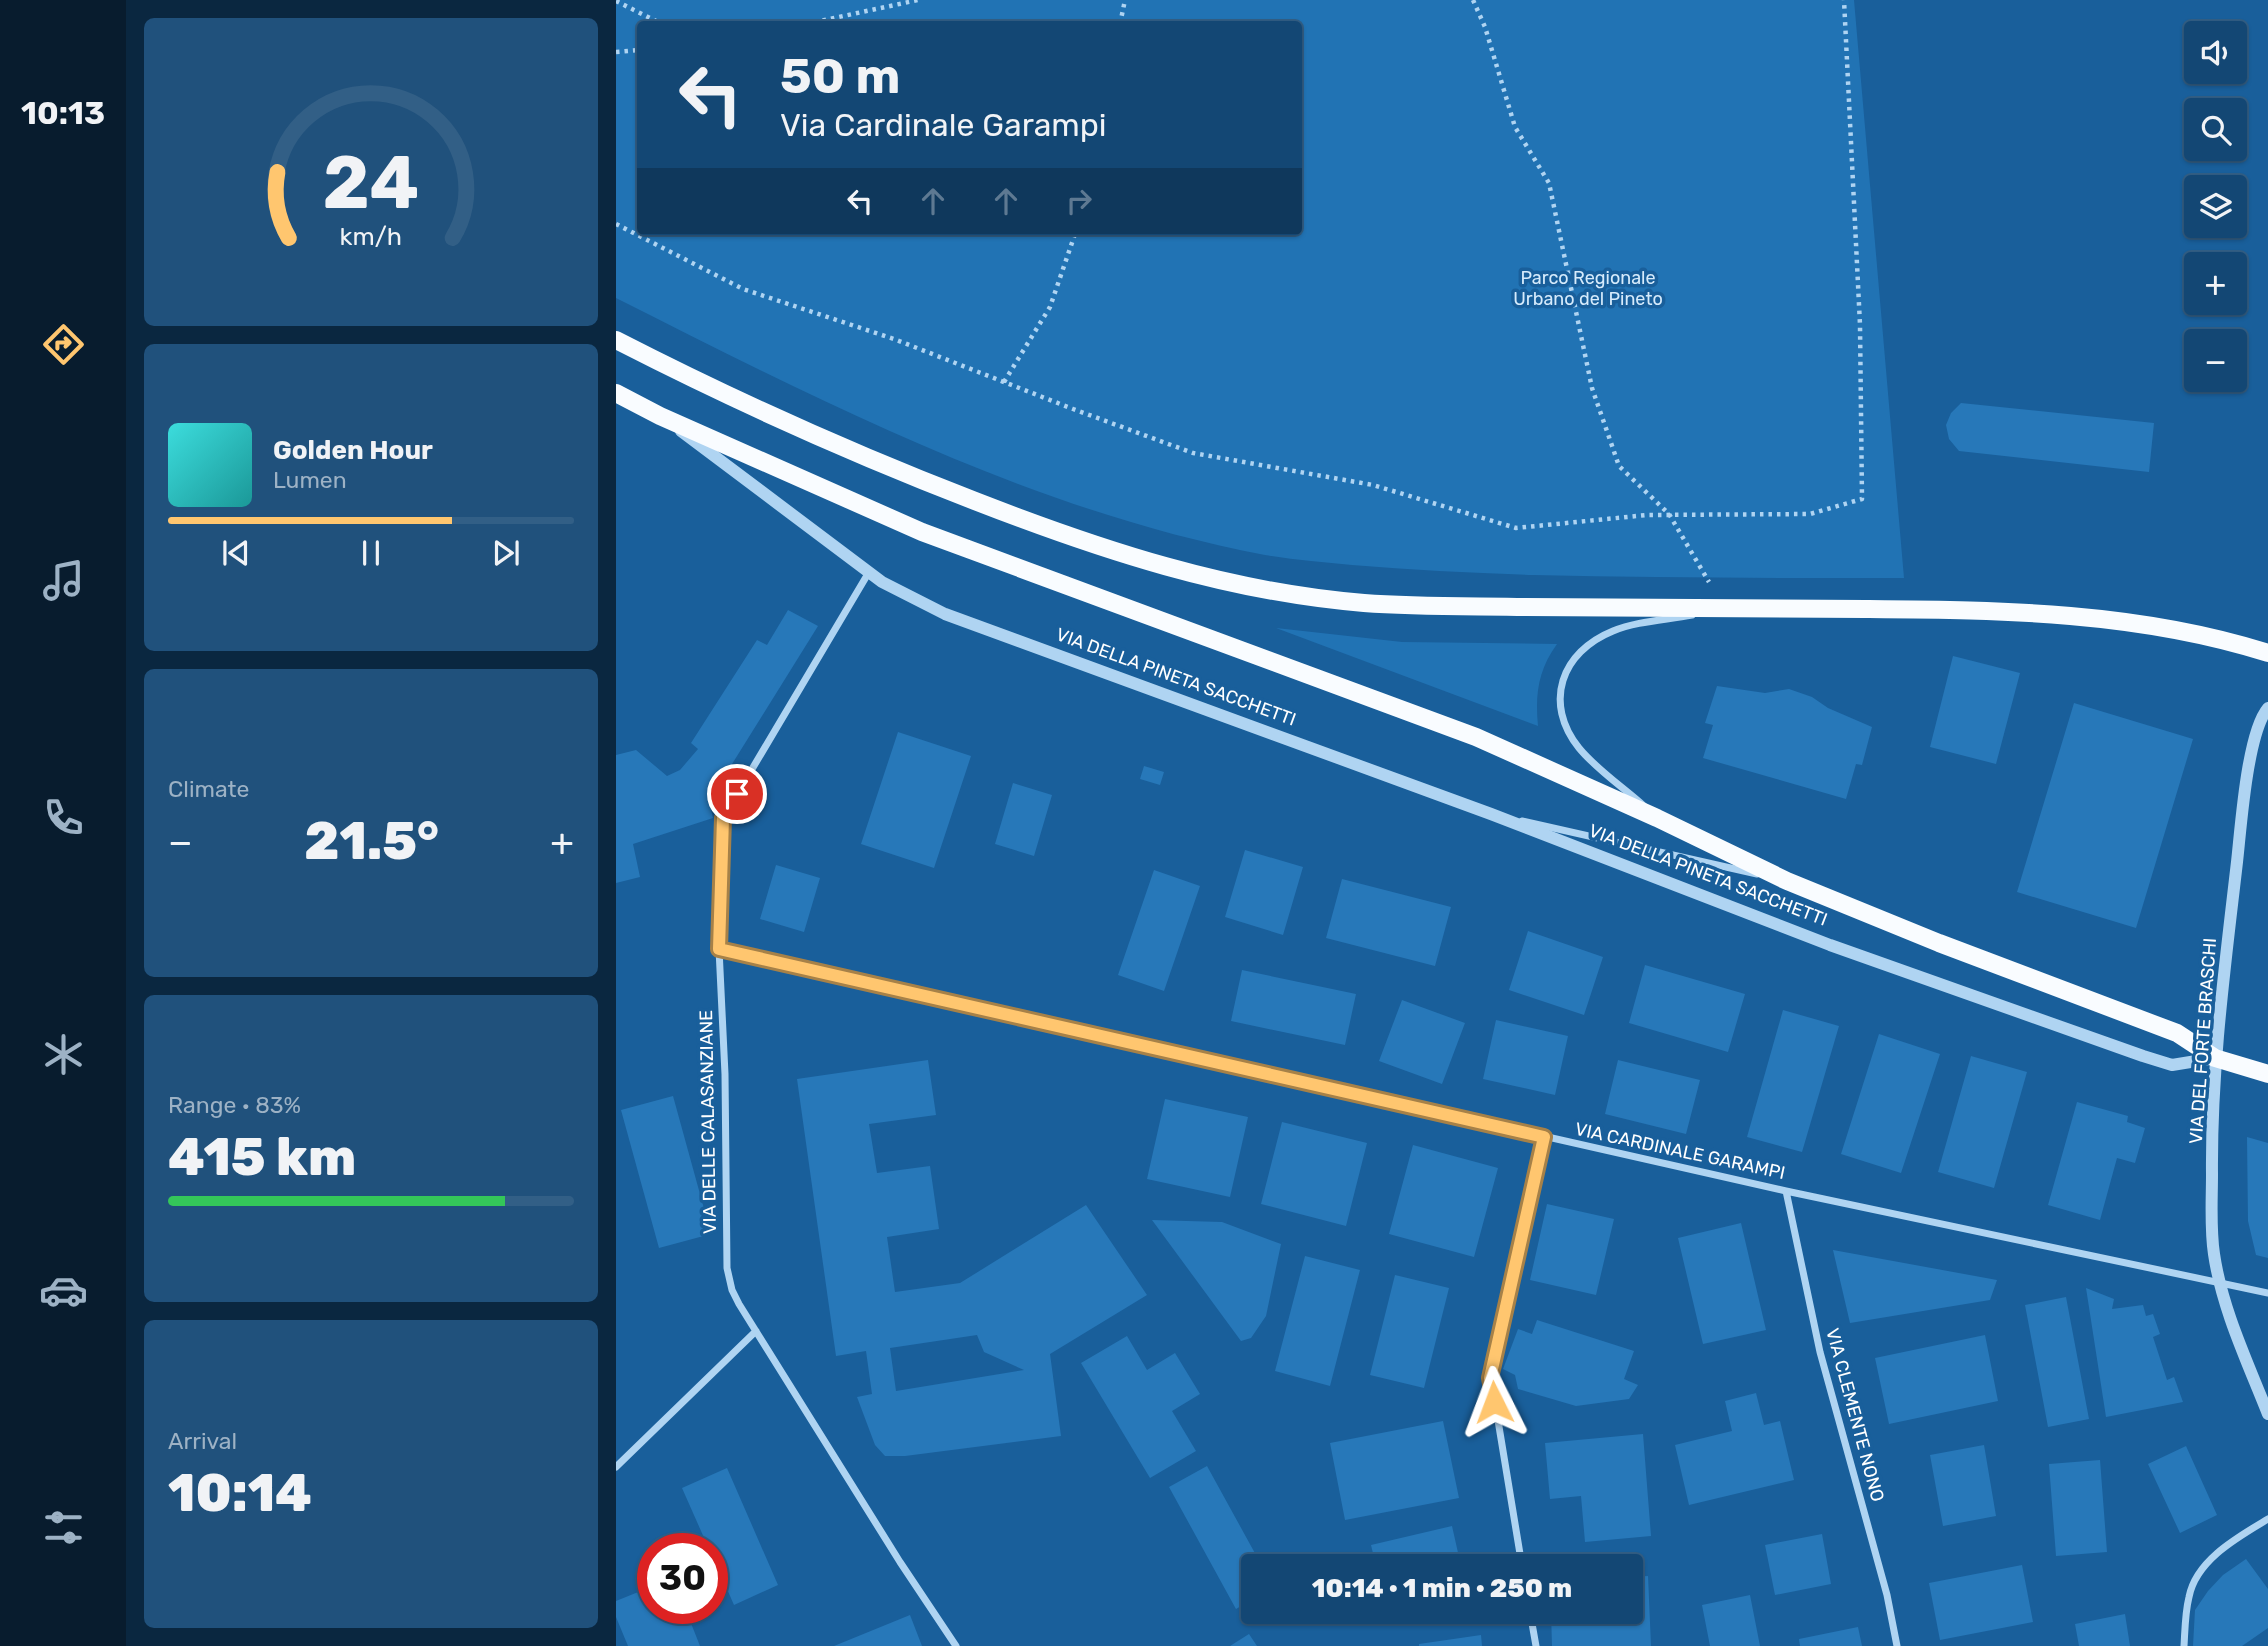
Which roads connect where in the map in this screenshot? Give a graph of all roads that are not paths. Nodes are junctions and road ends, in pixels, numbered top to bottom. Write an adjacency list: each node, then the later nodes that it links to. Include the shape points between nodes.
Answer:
1 (616, 340): 5 (main road, VIA DELLA PINETA SACCHETTI, via 894,470 1040,526 1222,582 1370,603)
2 (616, 393): 3 (main road, VIA DELLA PINETA SACCHETTI)
3 (660, 416): 4 (street, VIA DELLA PINETA SACCHETTI); 9 (main road, VIA DELLA PINETA SACCHETTI, via 922,532 1476,737)
4 (869, 572): 8 (street, VIA DELLA PINETA SACCHETTI, via 945,614); 11 (street, VIA DELLE CALASANZIANE, via 723,818)
5 (1724, 610): 6 (main road, VIA DELLA PINETA SACCHETTI, via 2045,612 2197,635); 9 (street, VIA DELLA PINETA SACCHETTI, via 1611,632 1581,651 1562,682 1561,714 1579,748)
6 (2268, 653)
7 (2268, 708): 12 (street, VIA DEL FORTE BRASCHI, via 2257,726 2245,796)
8 (1491, 814): 10 (street); 12 (street, VIA DELLA PINETA SACCHETTI, via 1830,944 2143,1056 2172,1065)
9 (1657, 818): 10 (main road, VIA DELLA PINETA SACCHETTI)
10 (1787, 881): 12 (main road, VIA DELLA PINETA SACCHETTI, via 2177,1033)
11 (719, 949): 14 (street, VIA CARDINALE GARAMPI); 18 (street, VIA DELLE CALASANZIANE, via 727,1268 732,1290)
12 (2215, 1058): 13 (main road); 16 (street, VIA DEL FORTE BRASCHI, via 2212,1232)
13 (2268, 1074)
14 (1544, 1137): 15 (street, VIA CARDINALE GARAMPI); 22 (street, via 1490,1378)
15 (1786, 1191): 16 (street, VIA CARDINALE GARAMPI); 26 (street, VIA CLEMENTE NONO, via 1820,1352)
16 (2219, 1282): 17 (street, VIA CARDINALE GARAMPI); 19 (street, VIA DEL FORTE BRASCHI)
17 (2268, 1293)
18 (756, 1331): 20 (street); 24 (street, VIA DELLE CALASANZIANE)
19 (2268, 1414)
20 (616, 1467)
21 (2268, 1519): 27 (street, via 2220,1551 2200,1572 2189,1595)
22 (1520, 1554)
23 (1532, 1624): 25 (street)
24 (956, 1646)
25 (1536, 1646)
26 (1898, 1646)
27 (2184, 1646)

